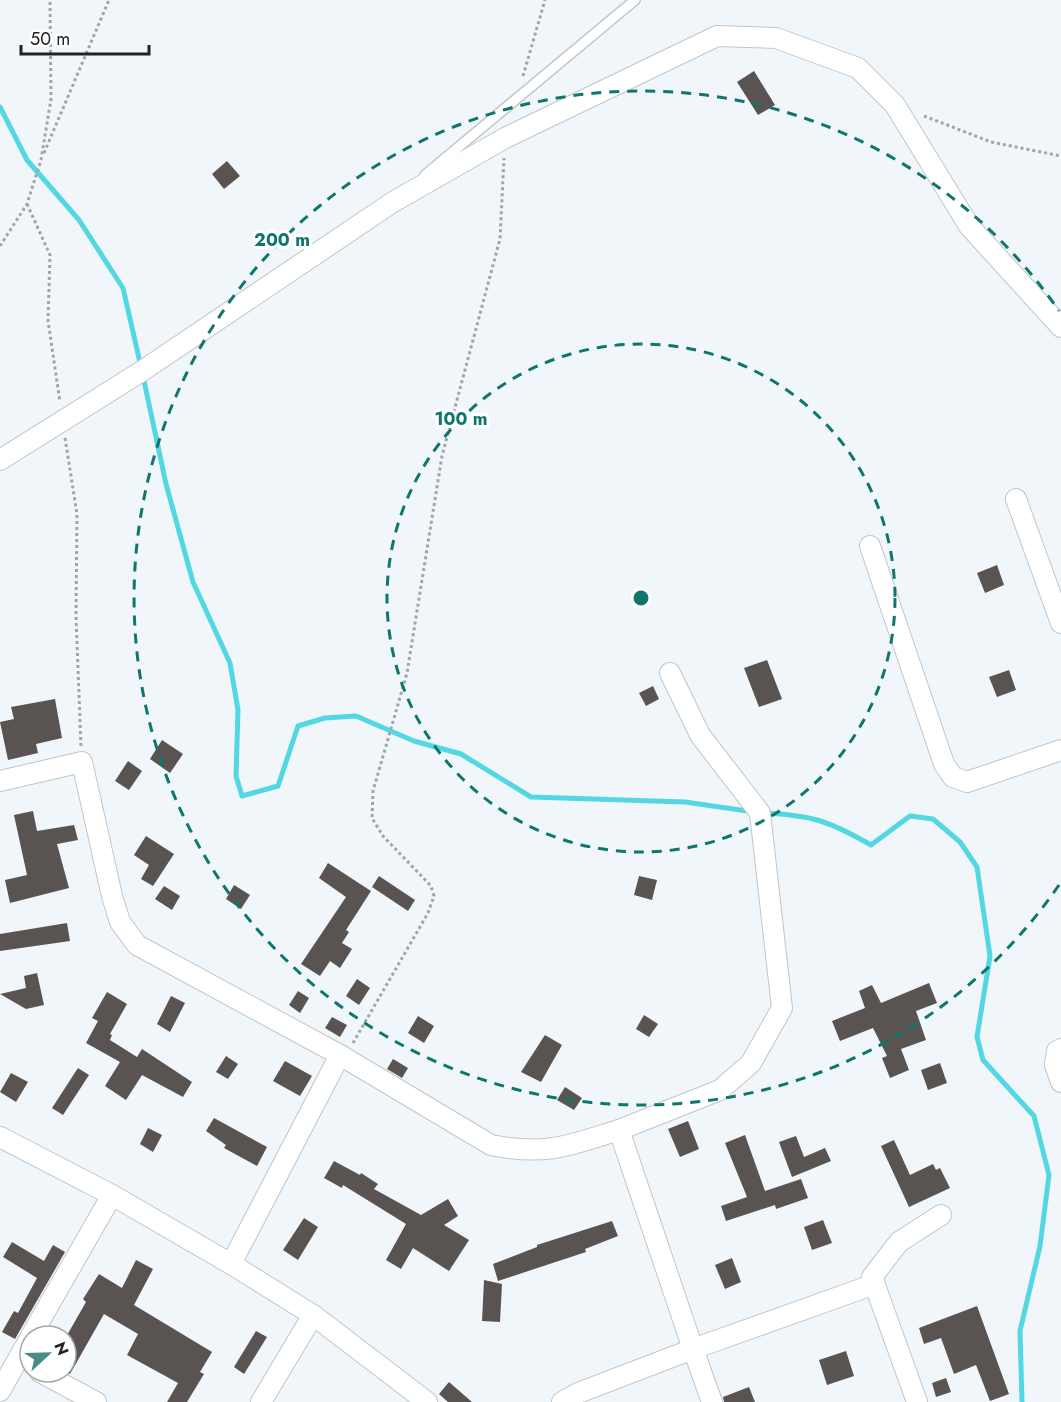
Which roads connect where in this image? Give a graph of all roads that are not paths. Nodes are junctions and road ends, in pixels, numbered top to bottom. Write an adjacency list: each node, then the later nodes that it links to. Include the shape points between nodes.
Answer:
1 (635, 0): 2 (lane)
2 (393, 202): 3 (street, via 505,138 717,36 776,38 858,68 894,105 969,226); 4 (street, via 142,371)
3 (1061, 327)
4 (0, 460)
5 (1016, 499): 7 (street)
6 (870, 546): 9 (street, via 944,764 953,777 967,782)
7 (1061, 623)
8 (670, 673): 14 (street, via 700,735 760,813 782,1008 751,1063 720,1090)
9 (1061, 750)
10 (0, 781): 12 (street, via 82,762 112,896 120,922 137,945)
11 (1061, 1049): 13 (street, via 1057,1051 1055,1065)
12 (342, 1056): 14 (street, via 491,1145 519,1151 550,1151); 18 (street)
13 (1061, 1082)
14 (620, 1130): 22 (street)
15 (0, 1137): 16 (street)
16 (112, 1195): 18 (street); 21 (street)
17 (941, 1215): 19 (street, via 899,1242 872,1277)
18 (231, 1264): 20 (street)
19 (875, 1284): 22 (street); 31 (street)
20 (314, 1315): 27 (street); 28 (street)
21 (38, 1324)
22 (693, 1349): 29 (street); 30 (street)
23 (16, 1360): 25 (street)
24 (62, 1384): 26 (street)
25 (0, 1391)
26 (96, 1402)
27 (261, 1402)
28 (427, 1402)
29 (562, 1402)
30 (712, 1402)
31 (917, 1402)

